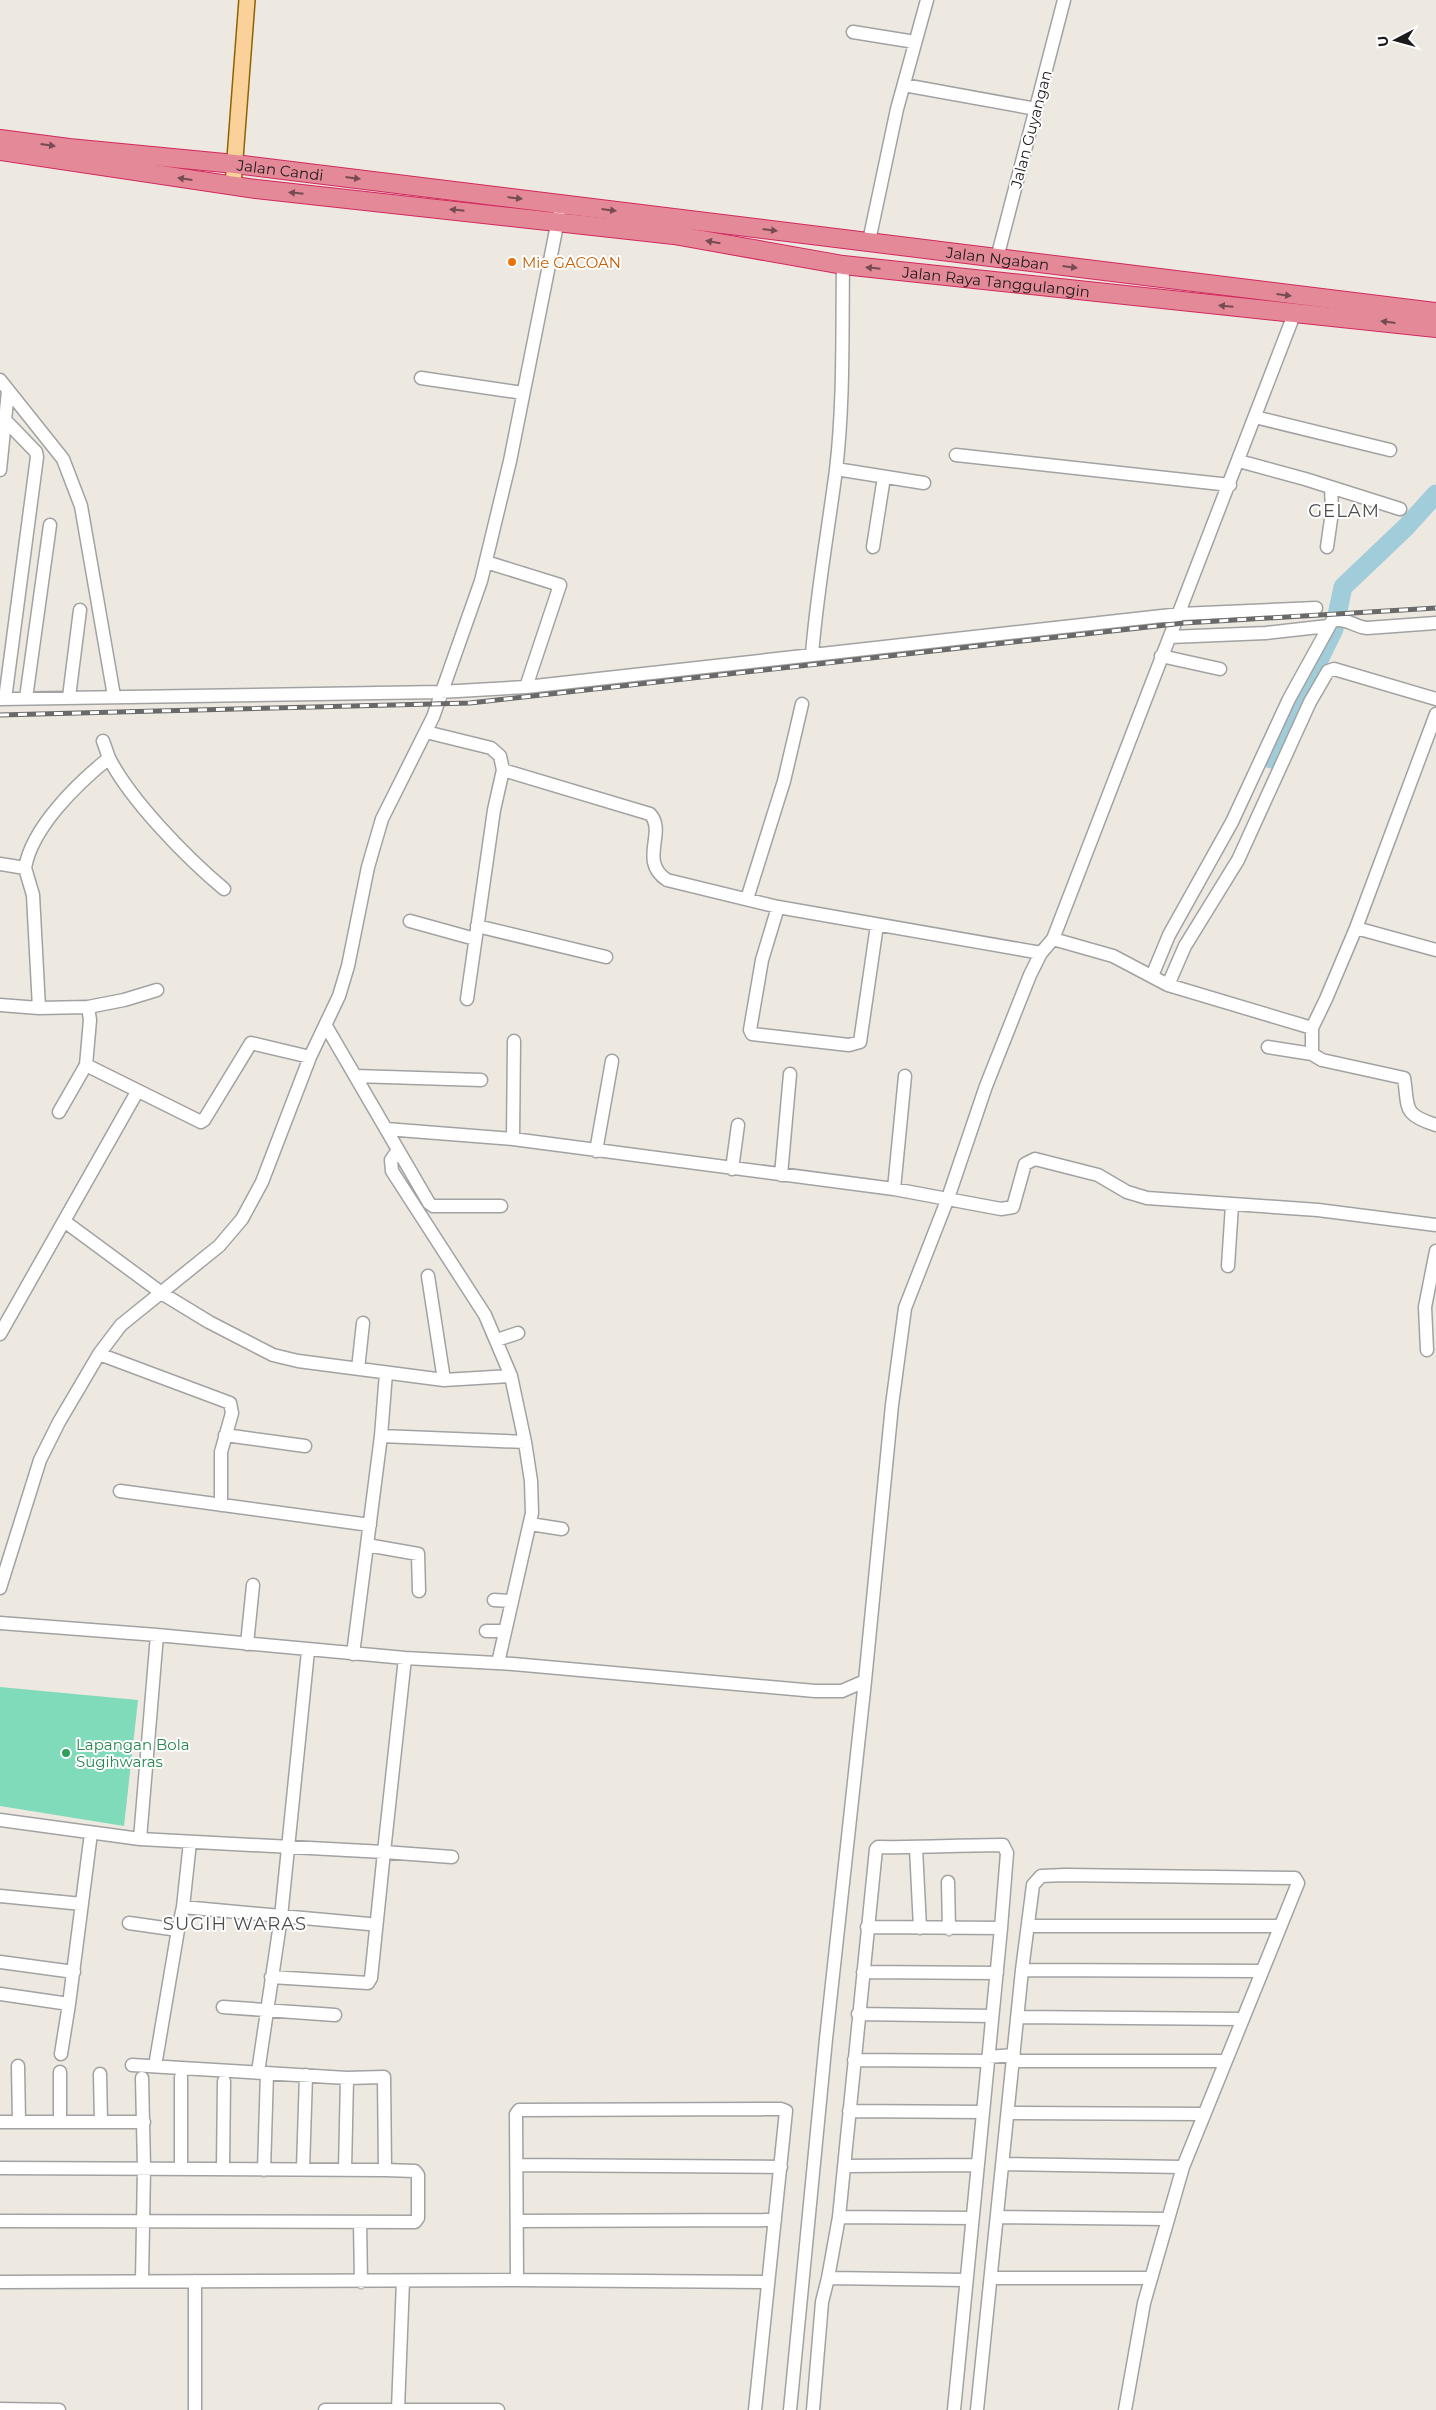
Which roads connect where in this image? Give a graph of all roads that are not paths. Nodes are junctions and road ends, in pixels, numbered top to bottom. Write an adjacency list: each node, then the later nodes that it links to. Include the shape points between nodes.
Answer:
1 (247, 0): 10 (main road)
2 (927, 0): 5 (street)
3 (1064, 0): 7 (street, Jalan Guyangan)
4 (853, 32): 5 (street)
5 (916, 42): 6 (street)
6 (904, 85): 7 (street); 13 (street)
7 (1036, 109): 14 (street, Jalan Guyangan)
8 (0, 139): 10 (highway, Jalan Candi, one-way to 10)
9 (0, 151): 11 (highway, Jalan Candi, one-way to 9)
10 (235, 164): 11 (main road); 12 (highway, Jalan Candi, one-way to 12)
11 (233, 186): 12 (highway, Jalan Candi, one-way to 11)
12 (559, 212): 13 (highway, Jalan Ngaban, one-way to 13); 15 (highway, Jalan Raya Tanggulangin, one-way to 12); 21 (street)
13 (869, 241): 14 (highway, Jalan Ngaban)
14 (998, 258): 17 (highway, Jalan Ngaban, one-way to 17)
15 (843, 265): 16 (highway, Jalan Raya Tanggulangin, one-way to 15); 28 (street)
16 (1295, 312): 18 (highway, Jalan Raya Tanggulangin, one-way to 16); 24 (street)
17 (1436, 312)
18 (1436, 328)
19 (421, 378): 21 (street)
20 (0, 380): 22 (street)
21 (523, 393): 38 (street)
22 (8, 395): 23 (street); 50 (street, via 64,459 81,506)
23 (5, 417): 29 (street); 53 (street, via 38,457)
24 (1256, 417): 25 (street); 27 (street)
25 (1390, 450)
26 (956, 455): 32 (street)
27 (1239, 461): 32 (street); 33 (street)
28 (836, 469): 30 (street); 45 (street, via 817,593)
29 (0, 470)
30 (884, 477): 31 (street); 37 (street)
31 (924, 483)
32 (1230, 485): 41 (street)
33 (1331, 487): 34 (street); 36 (street, via 1332,512)
34 (1400, 509)
35 (50, 525): 52 (street)
36 (1327, 546)
37 (873, 547)
38 (486, 562): 48 (street, via 560,585); 49 (street, via 464,632)
39 (1316, 608): 41 (street)
40 (80, 610): 51 (street)
41 (1180, 614): 44 (street); 45 (street)
42 (1333, 622): 43 (street, via 1367,628); 44 (street, via 1266,633); 75 (street, via 1289,699 1232,822 1169,935)
43 (1436, 623)
44 (1170, 637): 46 (street)
45 (812, 654): 48 (street)
46 (1161, 656): 47 (street); 71 (street)
47 (1220, 669)
48 (526, 687): 49 (street)
49 (440, 692): 50 (street); 57 (street)
50 (113, 696): 51 (street)
51 (69, 697): 52 (street)
52 (26, 698): 53 (street)
53 (2, 699)
54 (1436, 699): 75 (street, via 1334,669 1328,672 1310,702 1238,860)
55 (802, 704): 64 (street, via 784,781)
56 (1436, 714): 69 (street)
57 (426, 732): 60 (street, via 491,748 500,756); 82 (street, via 382,819 368,867 344,982)
58 (103, 741): 59 (street)
59 (106, 761): 62 (street, via 48,817 32,846); 63 (street, via 204,873)
60 (503, 770): 64 (street, via 650,814 655,823 652,858 659,875 680,885); 68 (street)
61 (0, 864): 62 (street)
62 (25, 868): 79 (street, via 33,895)
63 (224, 888)
64 (747, 899): 65 (street)
65 (777, 907): 67 (street); 67 (street, via 762,960 750,1030 752,1034 849,1045 860,1042)
66 (410, 921): 70 (street)
67 (877, 925): 73 (street)
68 (476, 926): 70 (street); 74 (street)
69 (1356, 928): 72 (street); 81 (street)
70 (475, 939): 77 (street)
71 (1054, 939): 73 (street); 75 (street, via 1113,956)
72 (1436, 950)
73 (1041, 953): 104 (street, via 986,1086)
74 (606, 957)
75 (1160, 981): 81 (street)
76 (158, 990): 80 (street)
77 (466, 999)
78 (0, 1005): 79 (street)
79 (39, 1008): 80 (street)
80 (89, 1012): 88 (street)
81 (1312, 1028): 86 (street)
82 (324, 1030): 85 (street); 90 (street)
83 (514, 1041): 98 (street)
84 (1268, 1047): 86 (street)
85 (313, 1052): 93 (street, via 251,1044 201,1122); 112 (street, via 262,1182 242,1219 219,1246)
86 (1312, 1054): 96 (street, via 1327,1061 1404,1078 1405,1102 1412,1113 1422,1121)
87 (612, 1061): 99 (street)
88 (86, 1065): 93 (street); 94 (street)
89 (790, 1074): 102 (street)
90 (355, 1076): 92 (street); 97 (street)
91 (905, 1076): 103 (street)
92 (481, 1080)
93 (137, 1092): 107 (street)
94 (59, 1112)
95 (738, 1125): 101 (street)
96 (1436, 1125)
97 (386, 1129): 98 (street); 100 (street)
98 (513, 1139): 99 (street)
99 (596, 1151): 101 (street)
100 (395, 1154): 106 (street, via 430,1205); 119 (street, via 392,1171 485,1314 506,1337)
101 (732, 1169): 102 (street)
102 (781, 1175): 103 (street)
103 (898, 1190): 104 (street)
104 (948, 1198): 105 (street, via 1008,1209 1016,1202 1025,1164 1035,1159 1086,1172 1147,1198); 145 (street, via 903,1318)
105 (1232, 1205): 108 (street, via 1318,1210); 110 (street)
106 (502, 1206)
107 (64, 1221): 112 (street); 114 (street)
108 (1436, 1225)
109 (1436, 1251): 115 (street, via 1425,1307)
110 (1228, 1266)
111 (428, 1276): 120 (street)
112 (163, 1294): 116 (street, via 121,1325); 117 (street, via 209,1322 273,1354 298,1361)
113 (363, 1323): 117 (street)
114 (0, 1334)
115 (1427, 1350)
116 (98, 1354): 121 (street, via 230,1403 232,1413); 131 (street, via 40,1460)
117 (358, 1369): 118 (street)
118 (386, 1373): 120 (street); 122 (street)
119 (511, 1376): 120 (street); 123 (street)
120 (444, 1380)
121 (226, 1435): 124 (street); 126 (street, via 221,1452)
122 (381, 1436): 123 (street); 127 (street)
123 (525, 1442): 128 (street)
124 (305, 1446)
125 (120, 1491): 126 (street)
126 (221, 1505): 127 (street)
127 (370, 1525): 130 (street)
128 (538, 1525): 129 (street); 135 (street)
129 (562, 1529)
130 (368, 1545): 133 (street, via 418,1554); 142 (street)
131 (1, 1582)
132 (253, 1585): 140 (street)
133 (419, 1591)
134 (494, 1600): 135 (street)
135 (510, 1601): 138 (street)
136 (0, 1623): 139 (street)
137 (486, 1631): 138 (street)
138 (504, 1631): 144 (street)
139 (157, 1635): 140 (street); 148 (street)
140 (248, 1644): 141 (street)
141 (308, 1651): 142 (street); 150 (street)
142 (354, 1654): 143 (street)
143 (406, 1658): 144 (street); 152 (street)
144 (499, 1663): 145 (street, via 815,1691 833,1692)
145 (858, 1685): 253 (street)
146 (0, 1820): 147 (street)
147 (91, 1833): 148 (street); 156 (street)
148 (140, 1839): 149 (street)
149 (190, 1842): 150 (street); 157 (street)
150 (288, 1848): 152 (street); 158 (street)
151 (916, 1848): 163 (street, via 876,1849); 164 (street); 165 (street, via 1003,1845 1006,1853)
152 (384, 1852): 153 (street); 174 (street, via 368,1983)
153 (452, 1857)
154 (948, 1882): 166 (street)
155 (0, 1896): 156 (street)
156 (82, 1904): 171 (street)
157 (183, 1907): 158 (street); 167 (street)
158 (281, 1917): 160 (street); 174 (street)
159 (128, 1923): 167 (street)
160 (369, 1924)
161 (1028, 1926): 162 (street); 162 (street, via 1031,1892 1036,1880 1041,1876 1065,1875 1295,1878 1298,1883); 169 (street)
162 (1280, 1926): 170 (street)
163 (867, 1928): 164 (street); 172 (street)
164 (920, 1928): 166 (street)
165 (1001, 1928): 166 (street); 173 (street)
166 (948, 1929)
167 (178, 1930): 191 (street)
168 (0, 1962): 171 (street)
169 (1022, 1970): 170 (street); 182 (street)
170 (1262, 1971): 183 (street)
171 (74, 1972): 176 (street)
172 (863, 1972): 173 (street); 179 (street)
173 (997, 1972): 181 (street)
174 (271, 1977): 178 (street)
175 (0, 1994): 176 (street)
176 (69, 2004): 184 (street)
177 (224, 2007): 178 (street)
178 (266, 2010): 180 (street); 193 (street)
179 (858, 2014): 181 (street); 187 (street)
180 (335, 2015)
181 (992, 2016): 186 (street)
182 (1018, 2017): 183 (street); 185 (street)
183 (1243, 2019): 188 (street)
184 (61, 2054)
185 (1013, 2057): 186 (street); 188 (street); 202 (street)
186 (989, 2058): 187 (street); 201 (street)
187 (854, 2060): 200 (street)
188 (1226, 2061): 203 (street)
189 (132, 2065): 191 (street)
190 (18, 2066): 205 (street)
191 (155, 2066): 193 (street)
192 (60, 2072): 206 (street)
193 (262, 2072): 195 (street); 220 (street)
194 (100, 2074): 207 (street)
195 (306, 2075): 198 (street); 219 (street)
196 (181, 2077): 217 (street)
197 (142, 2078): 208 (street)
198 (347, 2078): 221 (street); 222 (street, via 385,2078)
199 (224, 2081): 218 (street)
200 (849, 2111): 201 (street); 212 (street)
201 (982, 2112): 211 (street)
202 (1008, 2113): 203 (street); 209 (street)
203 (1204, 2114): 214 (street)
204 (0, 2122): 205 (street)
205 (18, 2122): 206 (street)
206 (60, 2122): 207 (street)
207 (101, 2122): 208 (street)
208 (144, 2122): 216 (street)
209 (1003, 2164): 214 (street); 224 (street)
210 (517, 2165): 213 (street); 213 (street, via 516,2114 521,2109 781,2109 787,2115); 230 (street)
211 (977, 2165): 212 (street); 225 (street)
212 (844, 2166): 223 (street)
213 (781, 2167): 227 (street)
214 (1183, 2167): 226 (street)
215 (0, 2168): 216 (street)
216 (144, 2168): 217 (street); 229 (street)
217 (181, 2168): 218 (street)
218 (223, 2169): 220 (street)
219 (303, 2169): 220 (street); 221 (street)
220 (264, 2170)
221 (345, 2170): 222 (street)
222 (385, 2170): 231 (street, via 417,2173 417,2221)
223 (839, 2217): 225 (street); 232 (street)
224 (997, 2217): 226 (street); 233 (street)
225 (972, 2218): 237 (street)
226 (1168, 2219): 234 (street)
227 (775, 2220): 230 (street); 242 (street)
228 (0, 2221): 229 (street)
229 (143, 2221): 231 (street); 235 (street)
230 (517, 2221): 236 (street)
231 (360, 2222): 241 (street)
232 (828, 2278): 237 (street); 254 (street, via 822,2302)
233 (991, 2278): 234 (street); 256 (street)
234 (1150, 2278): 257 (street)
235 (142, 2280): 238 (street); 240 (street)
236 (518, 2280): 239 (street); 242 (street)
237 (965, 2280): 255 (street)
238 (195, 2281): 241 (street); 248 (street)
239 (401, 2281): 241 (street); 245 (street)
240 (0, 2282)
241 (361, 2282)
242 (768, 2282): 252 (street)
243 (0, 2409): 247 (street)
244 (375, 2409): 245 (street); 250 (street)
245 (398, 2409): 246 (street)
246 (423, 2409): 251 (street)
247 (58, 2410)
248 (195, 2410)
249 (324, 2410): 250 (street)
250 (349, 2410)
251 (498, 2410)
252 (755, 2410)
253 (790, 2410)
254 (813, 2410)
255 (954, 2410)
256 (977, 2410)
257 (1125, 2410)

